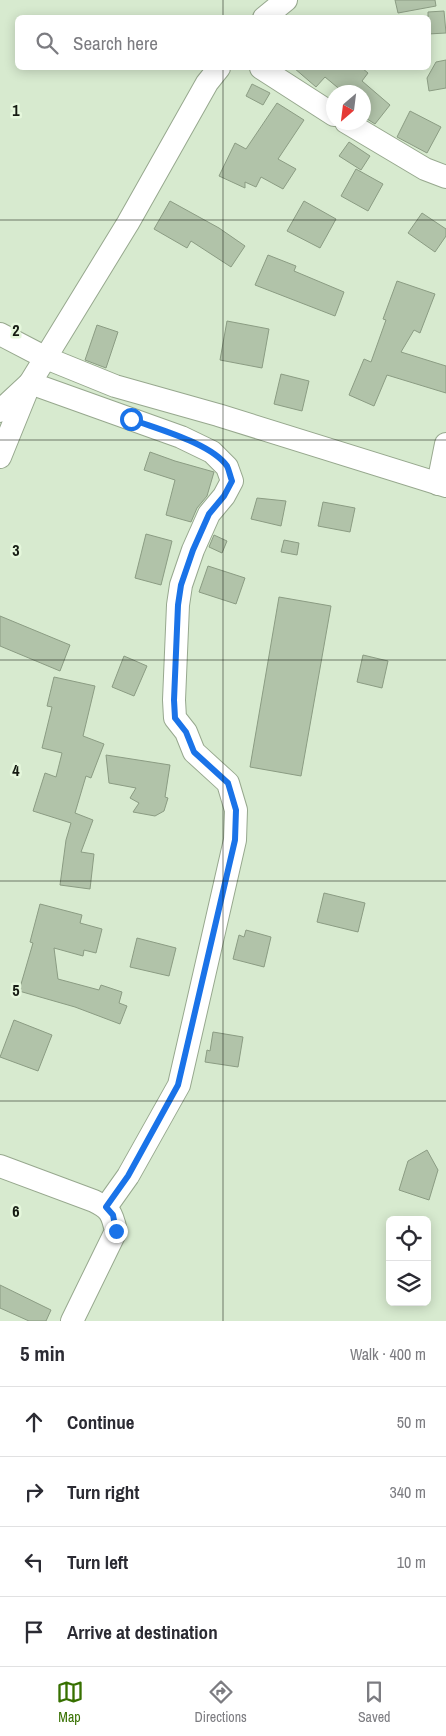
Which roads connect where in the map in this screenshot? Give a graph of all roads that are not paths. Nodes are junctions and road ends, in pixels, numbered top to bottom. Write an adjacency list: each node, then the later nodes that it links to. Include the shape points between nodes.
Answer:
1 (286, 0): 2 (street)
2 (268, 15)
3 (217, 70): 9 (street)
4 (264, 70): 5 (street)
5 (326, 111)
6 (359, 130): 7 (street)
7 (446, 178)
8 (0, 334): 9 (street)
9 (46, 358): 10 (street); 14 (street, via 115,386)
10 (30, 383): 11 (street); 13 (street); 16 (street, via 181,437 212,452 227,467 232,481 209,514 181,585 174,700 175,718 186,732 194,752 228,783 236,810 235,840 178,1085 128,1176)
11 (0, 411)
12 (446, 444): 14 (street)
13 (0, 457)
14 (442, 485)
15 (0, 1166): 16 (street)
16 (106, 1207): 17 (street, via 113,1215 116,1231)
17 (72, 1321)

